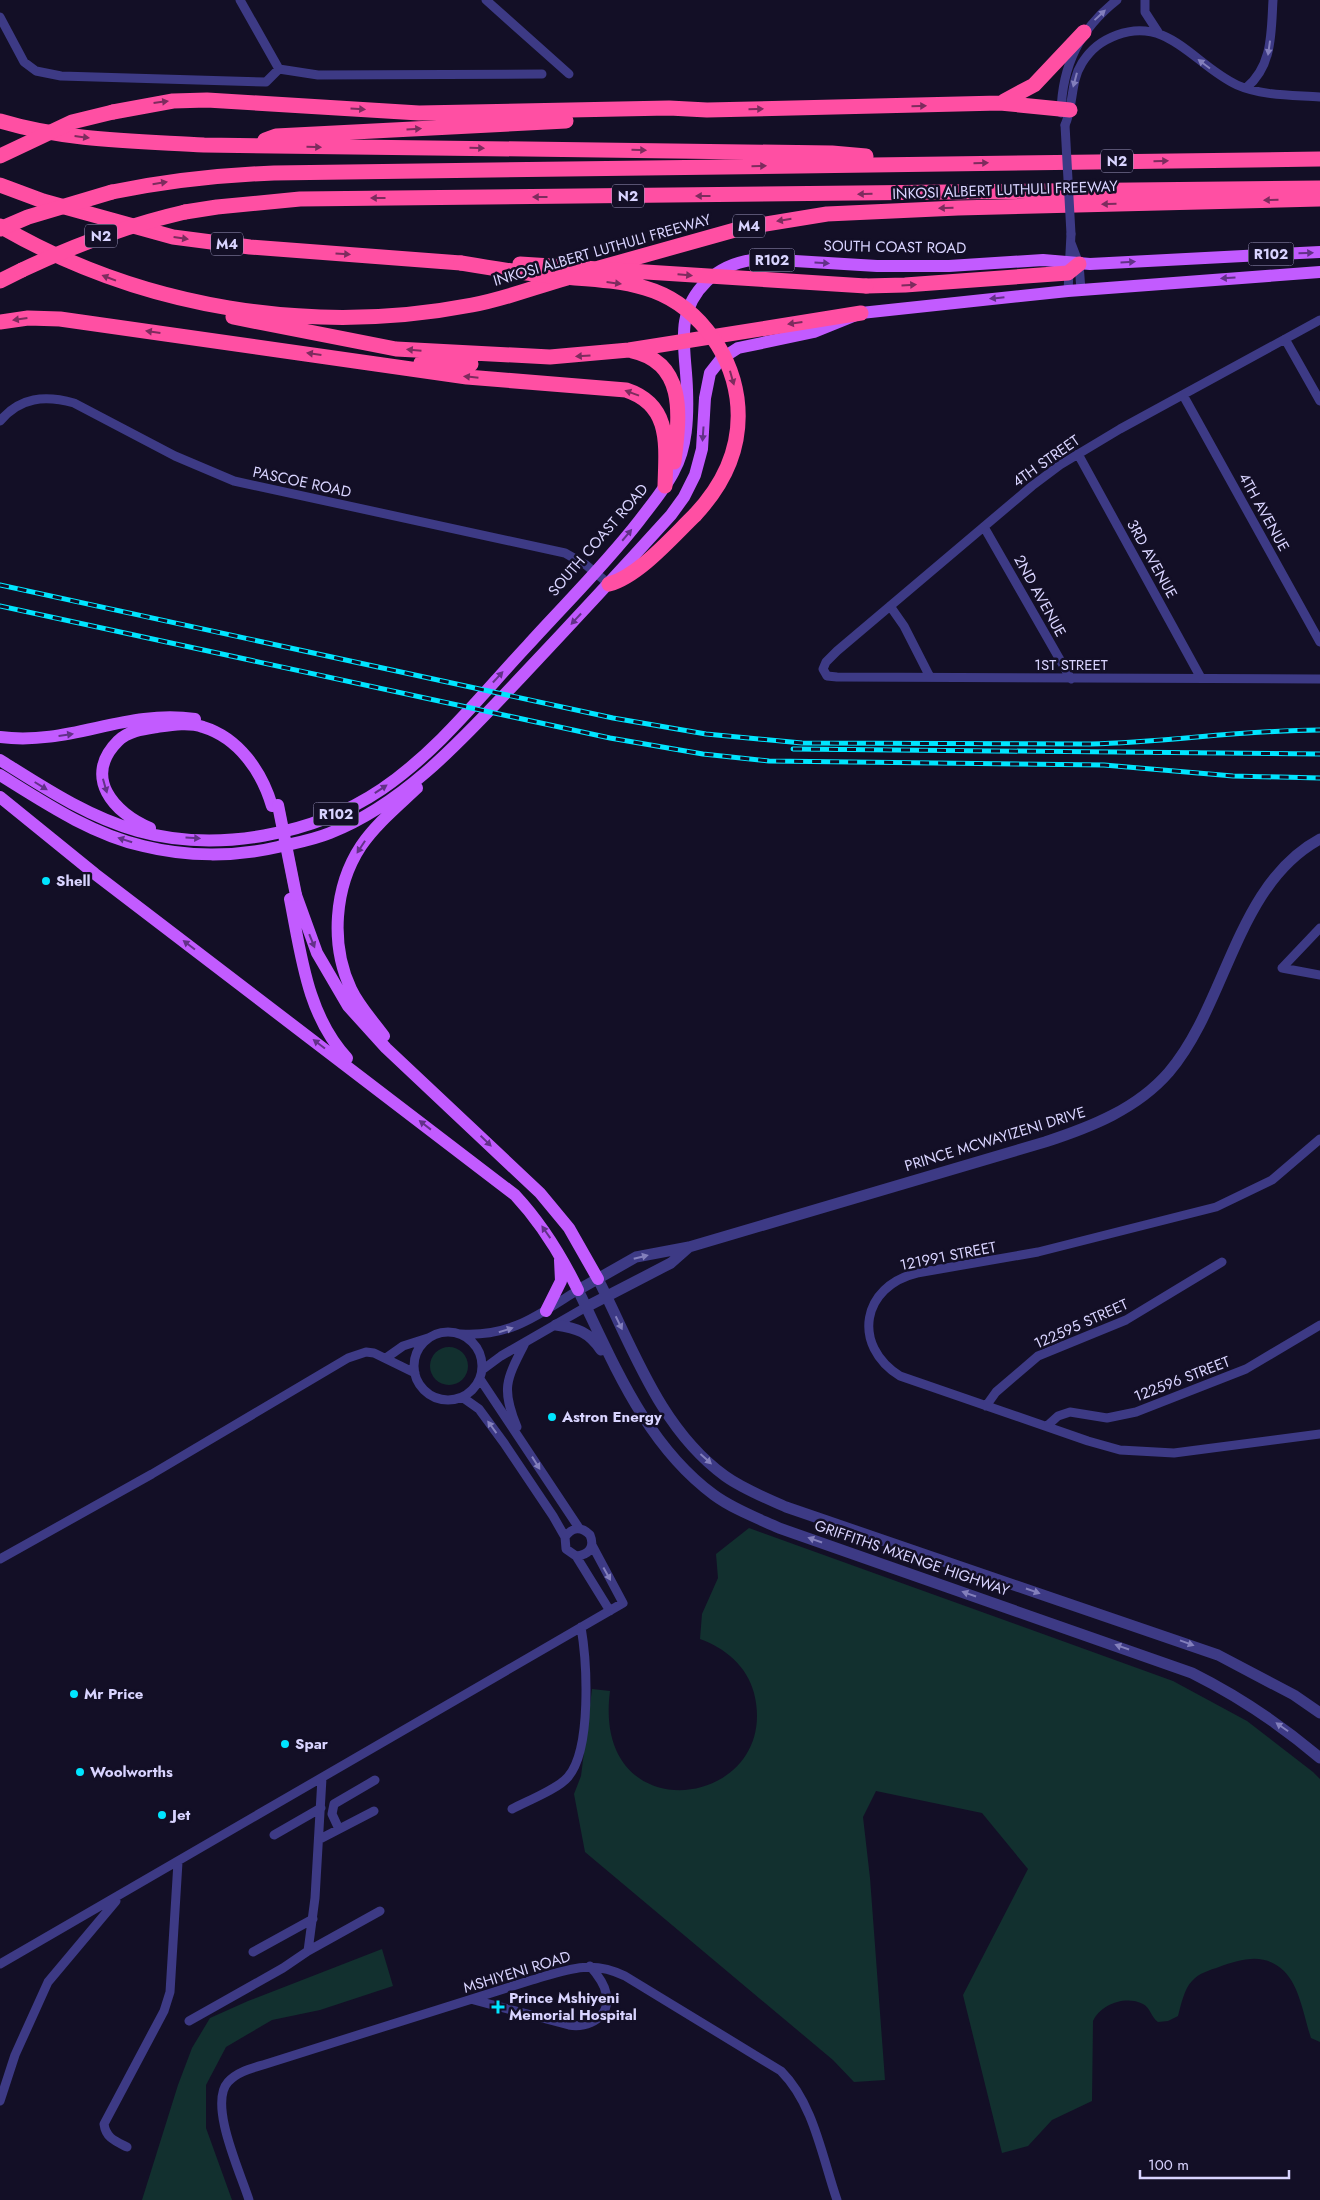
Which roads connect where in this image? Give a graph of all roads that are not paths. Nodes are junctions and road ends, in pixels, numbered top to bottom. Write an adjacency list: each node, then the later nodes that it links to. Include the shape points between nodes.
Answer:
1 (240, 0): 9 (street)
2 (486, 0): 11 (street)
3 (1117, 0): 7 (street, one-way to 3)
4 (1144, 0): 8 (street, via 1145,12)
5 (1273, 0): 12 (street, one-way to 12, via 1267,62)
6 (0, 18): 9 (street, via 24,62 36,70 61,76 266,82)
7 (1084, 32): 14 (highway, via 1034,85); 15 (street, via 1068,70)
8 (1158, 32): 12 (street, one-way to 8, via 1211,70); 15 (street, one-way to 15, via 1122,33 1096,46 1076,74)
9 (279, 69): 10 (street, via 318,75)
10 (542, 74)
11 (569, 74)
12 (1246, 88): 13 (street)
13 (1320, 97)
14 (1000, 103): 15 (highway); 16 (highway, one-way to 14)
15 (1066, 109): 28 (street, bridge)
16 (707, 110): 18 (highway, one-way to 16, via 276,136 672,115); 19 (highway, one-way to 16, bridge, via 72,122 173,101 207,100 419,113)
17 (0, 121): 18 (highway, one-way to 18, via 40,132 103,139)
18 (244, 146): 21 (highway, one-way to 21, via 832,153)
19 (0, 156)
20 (1320, 160): 21 (highway, N2, one-way to 20)
21 (914, 163): 25 (highway, N2, one-way to 21, bridge, via 112,192 220,175)
22 (0, 185): 27 (highway, M4, one-way to 27, via 43,201 173,237 250,247)
23 (1320, 188): 30 (highway, N2, one-way to 30, bridge, via 300,199 185,212 142,222 106,234)
24 (1320, 199): 32 (highway, INKOSI ALBERT LUTHULI FREEWAY / M4, one-way to 32, via 827,214 742,228 506,297 405,314 294,316)
25 (0, 228): 32 (highway, INKOSI ALBERT LUTHULI FREEWAY / M4, one-way to 25, via 108,278)
26 (1320, 252): 28 (main road, SOUTH COAST ROAD / R102, one-way to 26)
27 (461, 263): 28 (highway, one-way to 28, bridge, via 542,264 866,286 904,285); 48 (highway, one-way to 48, bridge, via 645,288 678,304 703,325 719,346 729,367 738,415 737,436 726,471 695,515 641,564)
28 (1072, 266): 31 (street); 31 (street); 37 (main road, SOUTH COAST ROAD / R102, one-way to 28, via 687,311 701,287 721,270 749,260 877,266 949,266 1043,260)
29 (1320, 272): 31 (main road, R102, one-way to 31)
30 (0, 281)
31 (1074, 291): 33 (main road, R102, one-way to 33)
32 (189, 302): 39 (highway, one-way to 32, via 396,349 229,316)
33 (861, 313): 37 (highway, one-way to 37); 48 (main road, R102, one-way to 48, via 814,332 738,348 717,363 708,380 702,449 684,498)
34 (1320, 320): 36 (street, 4TH STREET)
35 (0, 322): 40 (highway, one-way to 35, via 60,319 28,318)
36 (1285, 339): 41 (street, 4TH STREET); 42 (street)
37 (683, 342): 38 (highway); 45 (main road, SOUTH COAST ROAD / R102, via 686,432 679,460)
38 (629, 350): 39 (highway, one-way to 39); 45 (highway, via 656,361 673,383 678,414)
39 (550, 357): 40 (highway, via 506,365)
40 (362, 361): 45 (highway, one-way to 40, via 663,427 654,407 634,392 467,377)
41 (1183, 395): 44 (street, 4TH STREET); 50 (street, 4TH AVENUE)
42 (1320, 401)
43 (0, 421): 47 (street, PASCOE ROAD, via 31,399 57,398 74,403 175,456 234,481 540,546 565,553)
44 (1078, 454): 46 (street, 4TH STREET, via 1032,486); 53 (street, 3RD AVENUE)
45 (669, 480): 47 (main road, SOUTH COAST ROAD / R102, one-way to 45, via 630,533)
46 (984, 527): 49 (street, 4TH STREET); 54 (street, 2ND AVENUE)
47 (595, 572): 48 (street, PASCOE ROAD); 62 (main road, SOUTH COAST ROAD / R102, one-way to 47, via 190,839 249,837 302,827 357,805 435,745)
48 (609, 584): 56 (main road, R102, one-way to 56)
49 (890, 606): 51 (street, 4TH STREET, via 828,659); 52 (street)
50 (1320, 642)
51 (824, 672): 52 (street, 1ST STREET, via 827,676 837,677)
52 (930, 677): 54 (street, 1ST STREET)
53 (1201, 678): 54 (street, 1ST STREET); 55 (street, 1ST STREET)
54 (1071, 679)
55 (1320, 679)
56 (491, 710): 59 (main road, R102, one-way to 59, via 430,768 370,813 330,833 248,853 173,852 120,839 55,809); 68 (main road, one-way to 68, via 361,846 342,893 338,922 343,966 351,989 388,1042)
57 (0, 736): 61 (main road, one-way to 61, via 34,739 72,735 147,717 176,716 202,720 247,748 272,785)
58 (0, 760): 62 (main road, SOUTH COAST ROAD / R102, one-way to 62, via 51,792 106,819 140,832)
59 (0, 775)
60 (0, 797): 67 (main road, one-way to 60, via 95,874)
61 (275, 806): 62 (main road, one-way to 62, via 246,755 213,731 191,724 145,728 119,740 103,766 103,784 110,800 124,814); 64 (main road)
62 (168, 836)
63 (1320, 839): 70 (street, PRINCE MCWAYIZENI DRIVE, via 1303,850 1269,886 1248,921 1180,1058 1152,1088 1120,1112 1085,1129 1045,1142)
64 (292, 894): 67 (main road, via 304,968 316,1008 340,1050); 68 (main road, one-way to 68, via 317,953 348,1006 386,1048)
65 (1320, 928): 66 (street, via 1282,968)
66 (1320, 975)
67 (372, 1084): 71 (main road, one-way to 67, via 536,1218 515,1195)
68 (438, 1095): 73 (main road, one-way to 73, via 540,1193 569,1228)
69 (1320, 1140): 88 (street, 121991 STREET, via 1272,1180 1216,1207 1038,1252 911,1274 888,1285 877,1298 869,1322 872,1344 879,1359 900,1376)
70 (689, 1247): 73 (street, PRINCE MCWAYIZENI DRIVE, one-way to 70, via 636,1257); 75 (street, PRINCE MCWAYIZENI DRIVE, via 671,1263)
71 (558, 1251): 74 (main road); 77 (main road, via 561,1281)
72 (1222, 1262): 88 (street, 122595 STREET, via 1126,1320 1038,1356 996,1392)
73 (598, 1279): 74 (street, PRINCE MCWAYIZENI DRIVE); 75 (street, GRIFFITHS MXENGE HIGHWAY)
74 (578, 1290): 76 (street, GRIFFITHS MXENGE HIGHWAY); 77 (street)
75 (606, 1296): 76 (street, PRINCE MCWAYIZENI DRIVE); 99 (street, GRIFFITHS MXENGE HIGHWAY, one-way to 99, via 662,1406 680,1433 725,1477 786,1507 1218,1655 1258,1674)
76 (586, 1307): 78 (street); 86 (street, GRIFFITHS MXENGE HIGHWAY)
77 (546, 1311): 80 (street, one-way to 77, via 495,1333)
78 (556, 1325): 82 (street); 86 (street, via 572,1327 587,1334)
79 (1320, 1325): 89 (street, 122596 STREET, via 1246,1369 1145,1408 1107,1418 1066,1412)
80 (458, 1334): 81 (street, via 448,1332); 85 (street, via 474,1344 479,1352)
81 (429, 1338): 83 (street, via 403,1346); 84 (street, via 417,1354)
82 (525, 1343): 85 (street); 91 (street, via 510,1372 506,1397)
83 (386, 1358): 84 (street); 96 (street, via 366,1352 348,1358)
84 (415, 1374): 87 (street, via 432,1396 447,1400)
85 (481, 1375): 87 (street, via 469,1393); 91 (street)
86 (624, 1382): 100 (street, GRIFFITHS MXENGE HIGHWAY, one-way to 86, via 1227,1690 1192,1673 779,1528 715,1496 681,1468 644,1420)
87 (462, 1397): 93 (street, one-way to 87, via 479,1409)
88 (986, 1406): 89 (street, 121991 STREET)
89 (1047, 1426): 90 (street, 121991 STREET, via 1104,1446 1160,1453)
90 (1320, 1434)
91 (523, 1442): 92 (street, one-way to 92)
92 (579, 1528): 93 (street); 94 (street, via 590,1535)
93 (565, 1537): 95 (street, via 566,1549)
94 (592, 1545): 95 (street, via 589,1552); 97 (street, one-way to 97, via 623,1603)
95 (576, 1556): 97 (street)
96 (0, 1559)
97 (610, 1610): 98 (street)
98 (581, 1627): 101 (street); 104 (street, via 587,1683 580,1750 568,1778)
99 (1320, 1713)
100 (1320, 1758)
101 (322, 1778): 103 (street); 109 (street)
102 (375, 1780): 106 (street, via 334,1804 332,1814)
103 (321, 1808): 107 (street); 108 (street)
104 (512, 1809)
105 (374, 1811): 106 (street)
106 (340, 1829): 108 (street)
107 (274, 1835)
108 (320, 1839): 112 (street)
109 (178, 1862): 110 (street); 120 (street, via 170,1992 164,2011 104,2124 110,2138)
110 (121, 1895): 115 (street); 119 (street, via 48,1982 14,2055)
111 (380, 1911): 113 (street)
112 (313, 1919): 113 (street); 114 (street)
113 (308, 1951): 118 (street)
114 (253, 1952)
115 (0, 1964)
116 (590, 1966): 117 (street, MSHIYENI ROAD, via 574,1968); 117 (street, via 607,1998 602,2014 584,2026); 122 (street, MSHIYENI ROAD, via 606,1967 625,1976 781,2071 795,2085 805,2103)
117 (472, 2000): 121 (street, MSHIYENI ROAD, via 241,2072 229,2081 221,2096 222,2116)
118 (189, 2021)
119 (0, 2101)
120 (127, 2147)
121 (249, 2200)
122 (837, 2200)

